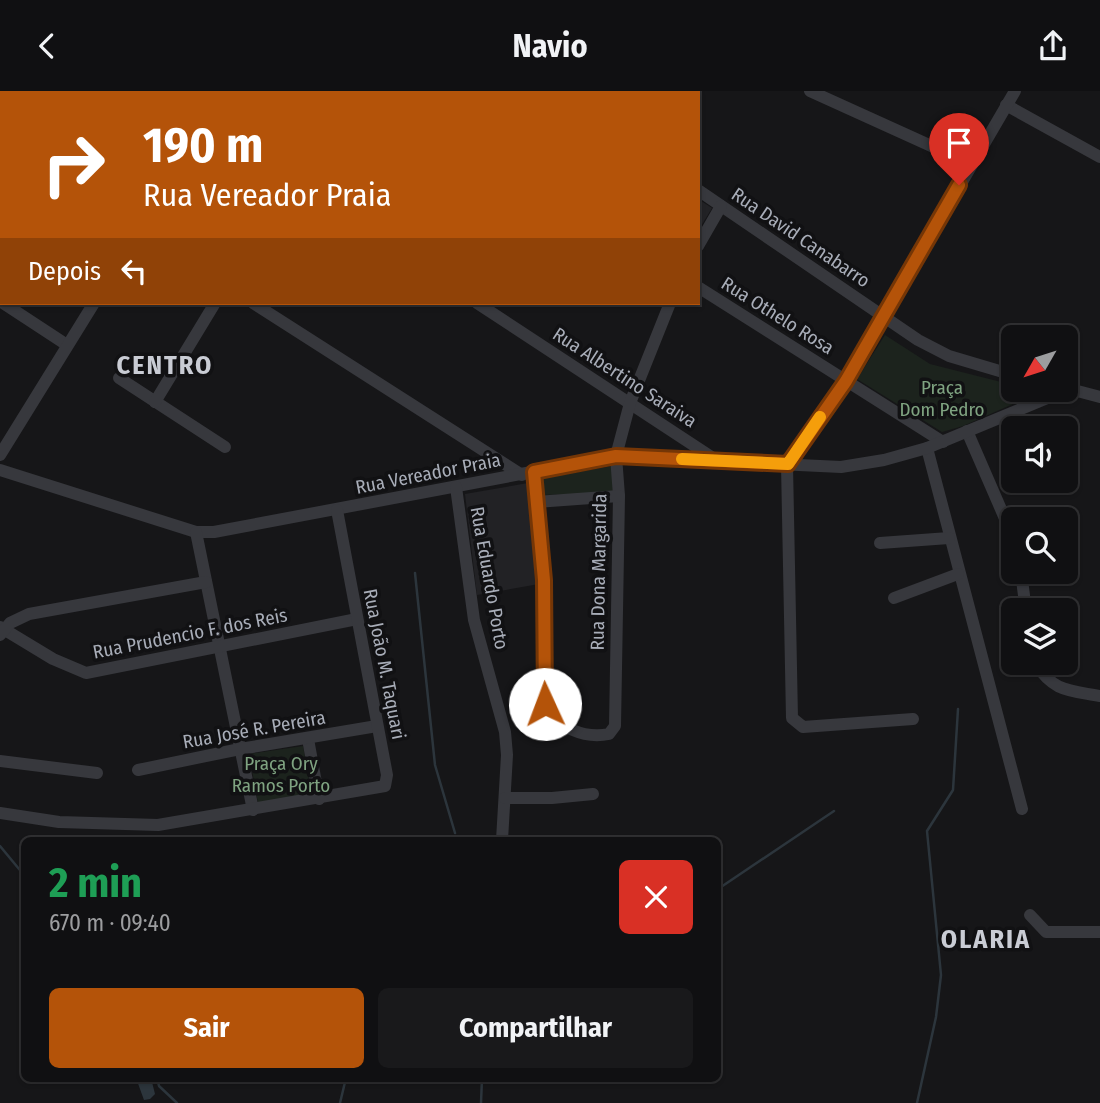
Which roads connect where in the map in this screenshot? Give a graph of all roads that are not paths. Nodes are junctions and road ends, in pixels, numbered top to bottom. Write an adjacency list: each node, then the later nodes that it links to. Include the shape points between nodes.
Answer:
1 (810, 91): 5 (street)
2 (1015, 91): 3 (street)
3 (1006, 105): 4 (street); 5 (street)
4 (1100, 157)
5 (971, 164): 16 (street)
6 (700, 191): 7 (street, Rua David Canabarro)
7 (721, 206): 8 (street); 16 (street, Rua David Canabarro)
8 (700, 243)
9 (700, 288): 20 (street, Rua Othelo Rosa)
10 (7, 305): 17 (street)
11 (93, 305): 17 (street)
12 (214, 305): 23 (street)
13 (256, 305): 35 (street)
14 (480, 305): 24 (street, Rua Albertino Saraiva)
15 (669, 305): 24 (street, Rua Dona Margarida)
16 (883, 315): 18 (street, Rua David Canabarro, via 949,356); 20 (street)
17 (67, 345): 30 (street)
18 (1001, 371)
19 (119, 379): 23 (street)
20 (846, 381): 27 (street, Rua Othelo Rosa); 33 (street)
21 (1078, 392): 22 (street)
22 (1100, 397)
23 (155, 402): 28 (street)
24 (629, 403): 31 (street, Rua Dona Margarida); 32 (street, Rua Albertino Saraiva)
25 (1021, 403): 26 (street, Rua Vereador Praia)
26 (967, 431): 27 (street, Rua Vereador Praia); 39 (street)
27 (943, 442): 29 (street, Rua Vereador Praia)
28 (225, 447)
29 (927, 448): 33 (street, Rua Vereador Praia, via 841,467); 42 (street)
30 (0, 455)
31 (616, 456): 32 (street, Rua Vereador Praia); 35 (street, Rua Vereador Praia); 37 (street, Rua Dona Margarida)
32 (716, 460): 33 (street, Rua Vereador Praia)
33 (788, 464): 52 (street, via 792,718 803,727)
34 (0, 470): 41 (street, Rua Vereador Praia)
35 (528, 473): 36 (street, Rua Vereador Praia); 38 (street)
36 (456, 487): 40 (street, Rua Vereador Praia); 60 (street, Rua Eduardo Porto, via 474,620 505,732)
37 (619, 496): 38 (street); 38 (street, Rua Dona Margarida, via 615,726 604,735 574,731 551,713 544,695 544,580)
38 (536, 502)
39 (1001, 509)
40 (337, 510): 41 (street, Rua Vereador Praia); 47 (street, Rua João M. Taquari)
41 (196, 532): 45 (street)
42 (948, 538): 43 (street); 44 (street)
43 (880, 543)
44 (958, 574): 46 (street); 62 (street)
45 (206, 582): 48 (street, via 29,614); 49 (street)
46 (894, 598)
47 (357, 619): 49 (street, Rua Prudencio F. dos Reis); 53 (street, Rua João M. Taquari)
48 (1, 631): 49 (street, Rua Prudencio F. dos Reis, via 86,673)
49 (219, 648): 55 (street)
50 (1043, 675): 51 (street, via 1060,689)
51 (1100, 696)
52 (913, 719)
53 (377, 726): 54 (street, Rua José R. Pereira); 61 (street, Rua João M. Taquari, via 387,782 377,789)
54 (308, 739): 55 (street, Rua José R. Pereira); 61 (street)
55 (240, 749): 57 (street, Rua José R. Pereira); 63 (street)
56 (0, 761): 58 (street)
57 (138, 770)
58 (97, 773)
59 (593, 794): 60 (street)
60 (505, 798): 65 (street, Rua Eduardo Porto)
61 (319, 799): 63 (street)
62 (1022, 809)
63 (253, 810): 64 (street, via 158,825 59,822)
64 (0, 813)
65 (502, 837)
66 (1030, 915): 67 (street, via 1046,932)
67 (1100, 932)

